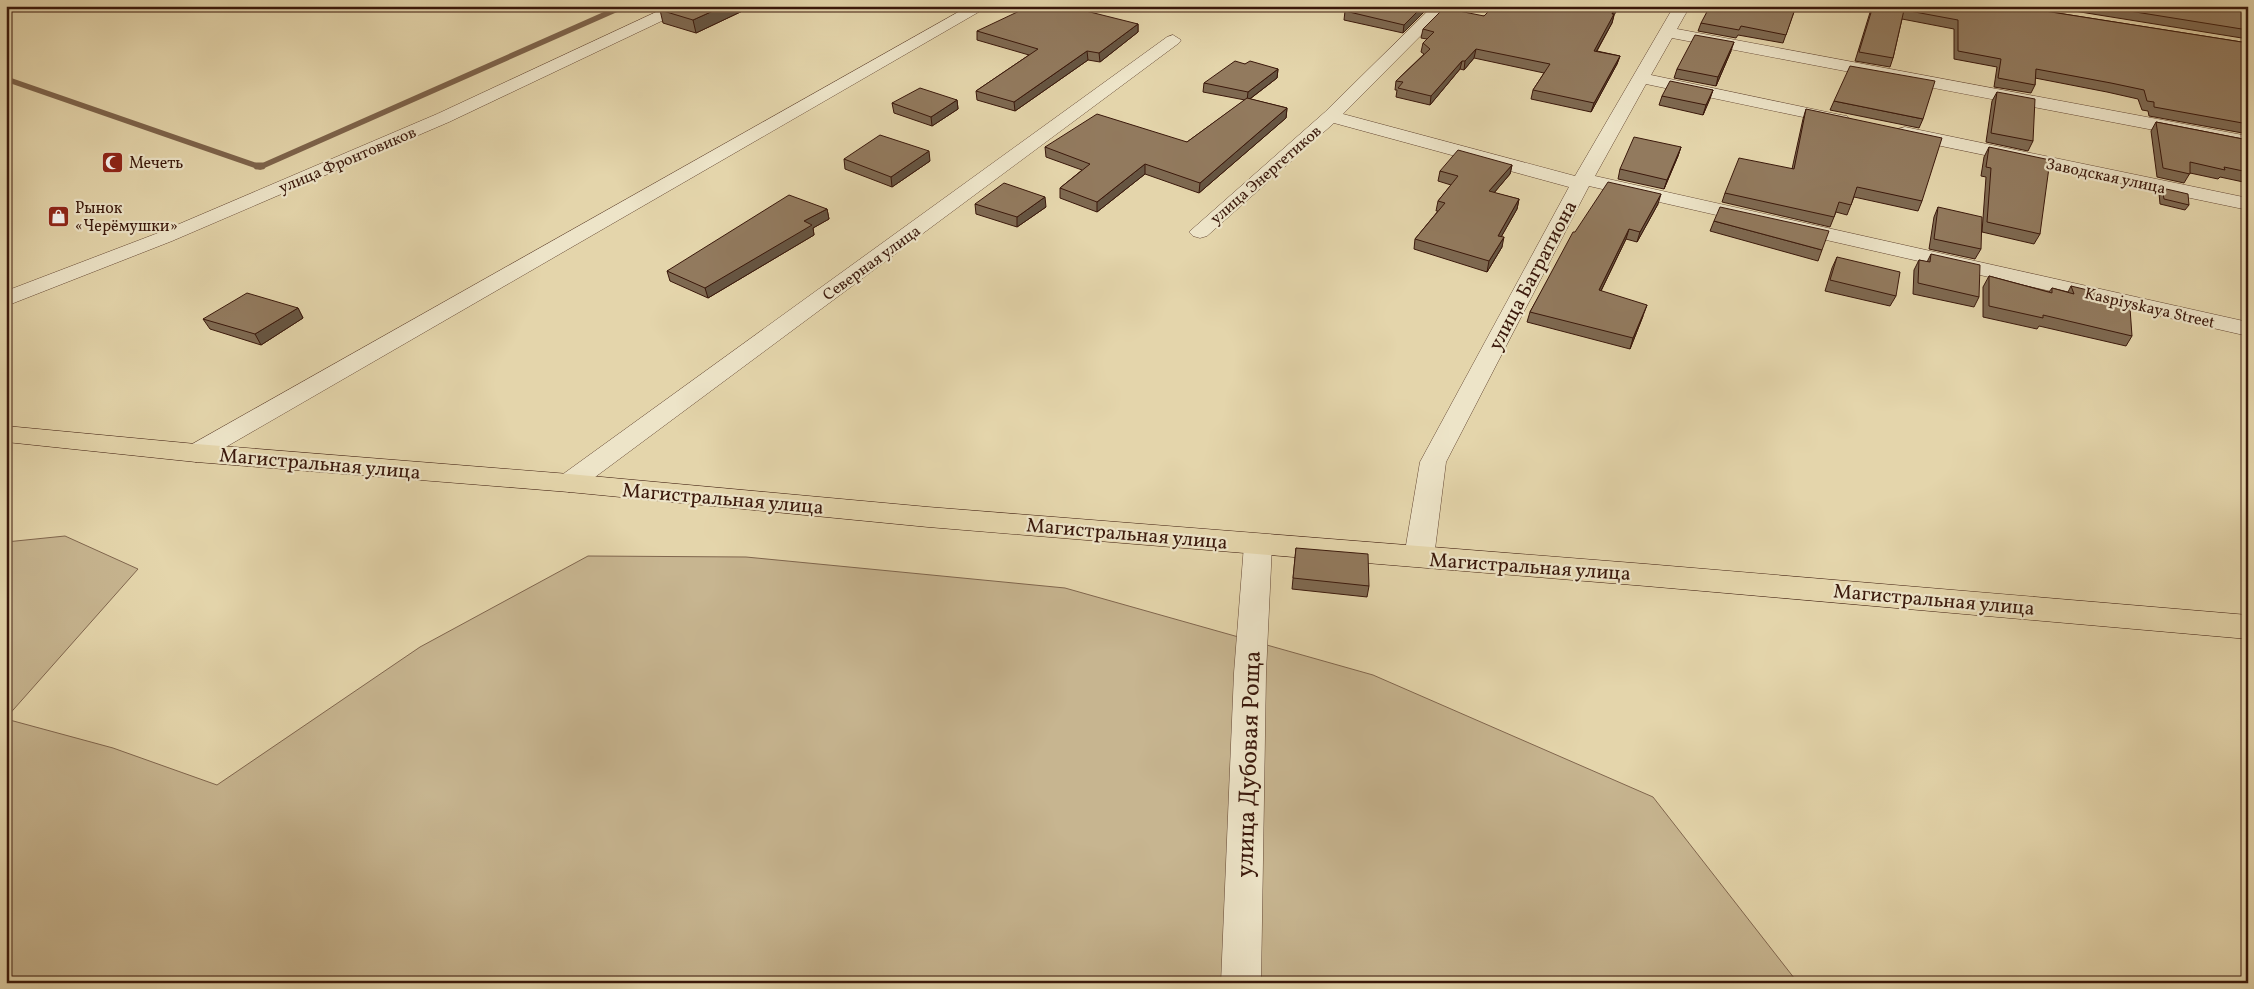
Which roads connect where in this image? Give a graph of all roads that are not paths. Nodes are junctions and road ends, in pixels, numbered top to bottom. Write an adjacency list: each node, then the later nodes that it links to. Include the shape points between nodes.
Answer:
1 (682, 6): 15 (street, улица Фронтовиков, via 443,118 165,237)
2 (980, 6): 18 (street)
3 (1442, 6): 8 (street, улица Энергетиков)
4 (1682, 6): 5 (street, улица Багратиона)
5 (1666, 32): 7 (street, улица Багратиона); 11 (street)
6 (1173, 40): 19 (street, Северная улица)
7 (1642, 78): 9 (street); 12 (street, улица Багратиона)
8 (1331, 116): 12 (street, улица Энергетиков); 14 (street, улица Энергетиков)
9 (1857, 123)
10 (1886, 129): 13 (street, Заводская улица)
11 (2248, 142)
12 (1582, 182): 16 (street, Kaspiyskaya Street); 21 (street, улица Багратиона, via 1433,462)
13 (2248, 204)
14 (1200, 232)
15 (6, 299)
16 (2248, 329)
17 (6, 434): 18 (main road, Магистральная улица)
18 (196, 453): 19 (main road, Магистральная улица)
19 (569, 483): 20 (main road, Магистральная улица)
20 (1258, 544): 21 (main road, Магистральная улица); 23 (street, улица Дубовая Роща, via 1250,672)
21 (1419, 558): 22 (main road, Магистральная улица, via 1646,574)
22 (2248, 627)
23 (1241, 983)

